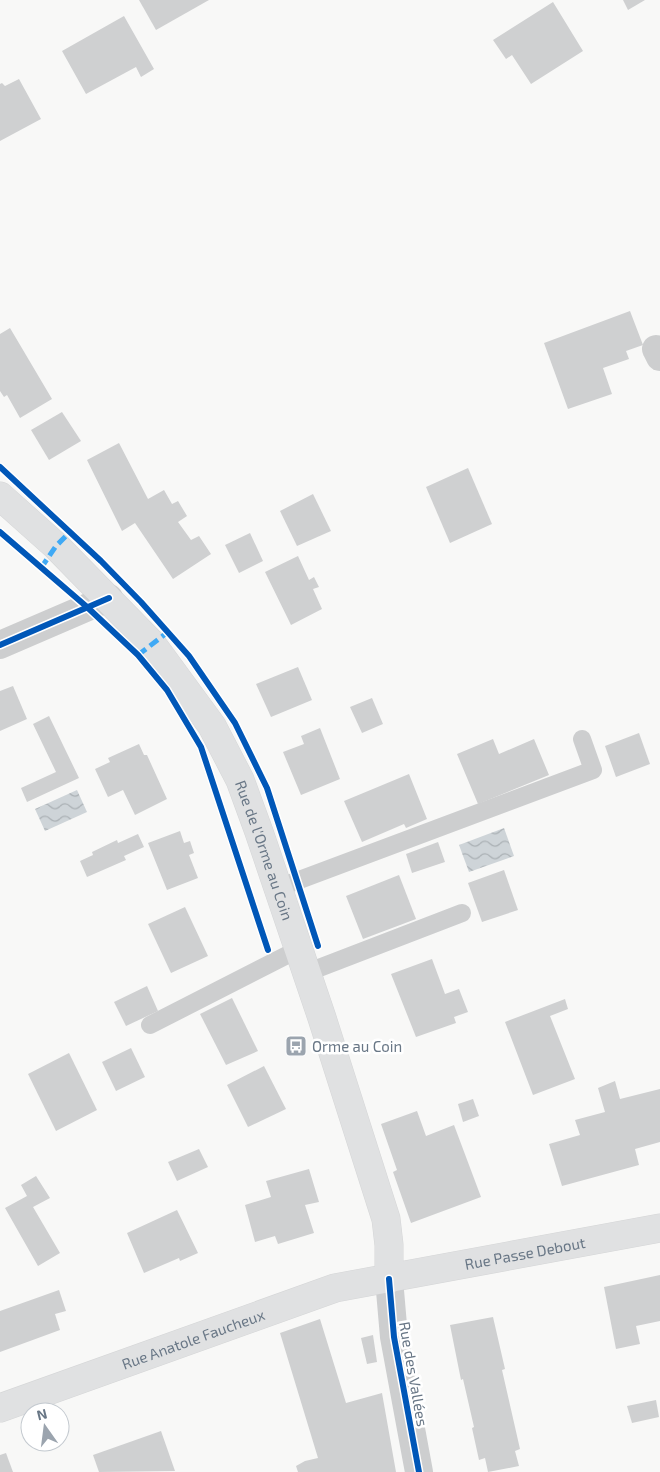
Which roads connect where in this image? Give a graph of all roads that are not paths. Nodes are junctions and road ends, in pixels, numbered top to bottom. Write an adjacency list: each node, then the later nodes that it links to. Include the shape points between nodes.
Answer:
1 (0, 496): 2 (main road, Rue de l'Orme au Coin)
2 (109, 598): 3 (street); 5 (main road, Rue de l'Orme au Coin, via 152,644 212,726 240,780)
3 (0, 645)
4 (582, 739): 5 (lane, via 593,770)
5 (278, 888): 7 (main road, Rue de l'Orme au Coin)
6 (462, 913): 7 (lane)
7 (302, 961): 8 (lane); 10 (main road, Rue de l'Orme au Coin, via 386,1220)
8 (150, 1025)
9 (660, 1228): 10 (main road, Rue Passe Debout)
10 (389, 1279): 11 (main road, Rue Anatole Faucheux, via 335,1288); 12 (street, Rue des Vallées, via 394,1336)
11 (0, 1408)
12 (419, 1472)

